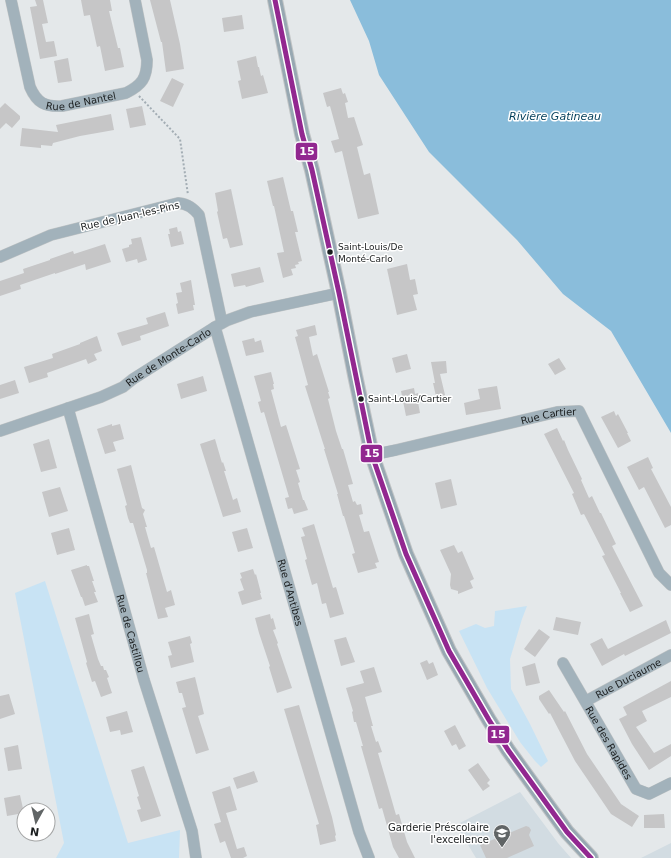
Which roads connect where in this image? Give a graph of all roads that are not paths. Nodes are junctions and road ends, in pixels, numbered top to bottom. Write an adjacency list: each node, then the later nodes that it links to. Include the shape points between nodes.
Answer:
1 (11, 0): 2 (street, Rue de Nantel, via 30,87 37,100 48,106 62,106 126,93 139,85 146,75 147,60)
2 (135, 0)
3 (275, 0): 5 (main road, via 302,134)
4 (0, 257): 6 (street, Rue de Juan-les-Pins, via 50,235 178,203 185,204 199,215)
5 (339, 293): 6 (street, Rue de Monte-Carlo, via 250,312); 9 (main road)
6 (218, 325): 7 (street, Rue de Monte-Carlo, via 123,387); 16 (street, Rue d'Antibes, via 355,816)
7 (68, 408): 8 (street, Rue de Monte-Carlo); 15 (street, Rue de Castillou, via 144,680 192,831)
8 (0, 431)
9 (372, 455): 10 (street, Rue Cartier, via 557,412 579,411 659,573); 17 (main road, via 406,554 449,650 508,750 567,832)
10 (671, 585)
11 (671, 655): 13 (street, Rue Duciaume)
12 (563, 663): 13 (street, Rue des Rapides)
13 (586, 701): 14 (street, Rue des Rapides, via 636,790 649,794)
14 (671, 783)
15 (196, 858)
16 (369, 858)
17 (591, 858)

